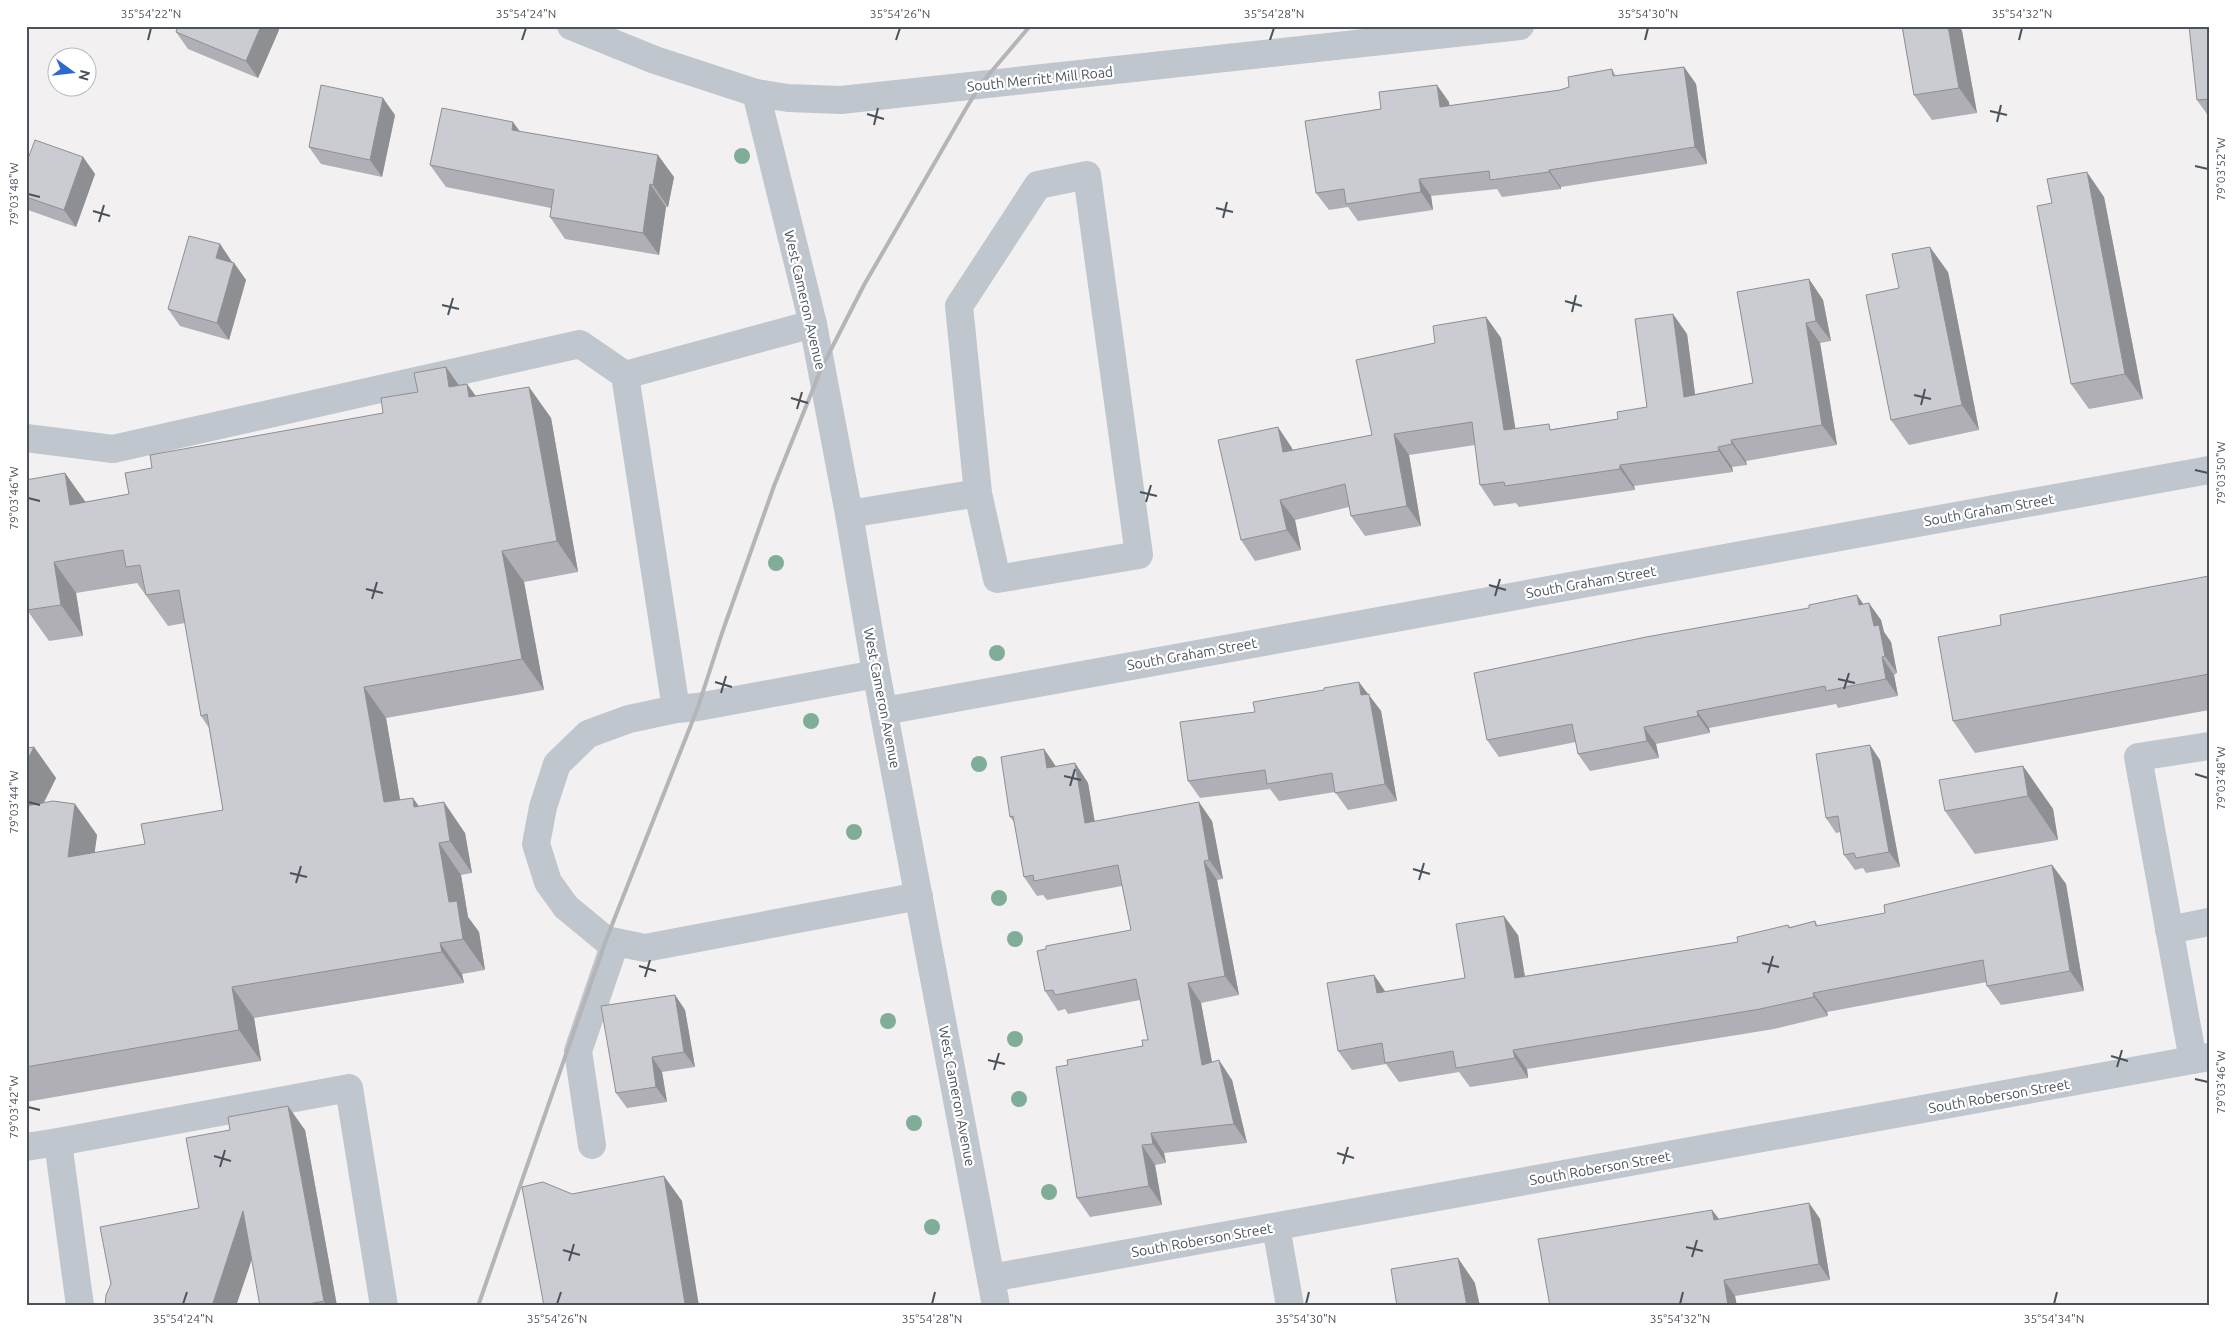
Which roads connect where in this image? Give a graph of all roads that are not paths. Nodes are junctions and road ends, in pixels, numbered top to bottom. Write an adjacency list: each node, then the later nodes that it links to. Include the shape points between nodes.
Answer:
1 (571, 26): 3 (street, South Merritt Mill Road, via 655,60)
2 (1520, 26): 3 (street, South Merritt Mill Road, via 841,100)
3 (756, 93): 4 (street, West Cameron Avenue)
4 (813, 324): 5 (street); 9 (street, West Cameron Avenue)
5 (625, 375): 6 (street, via 580,344 112,449); 11 (street)
6 (26, 438)
7 (2209, 470): 12 (street, South Graham Street)
8 (978, 493): 8 (street, via 997,579 1139,555 1088,175 1038,185 959,306); 9 (street)
9 (849, 514): 10 (street, West Cameron Avenue)
10 (876, 674): 11 (street, via 698,708); 12 (street, West Cameron Avenue)
11 (676, 709): 17 (street, via 629,719 588,734 558,764 542,807 536,844 548,882 566,907)
12 (884, 711): 14 (street, West Cameron Avenue)
13 (2209, 746): 16 (street, via 2138,756)
14 (919, 896): 17 (street, via 645,948); 23 (street, West Cameron Avenue)
15 (2209, 922): 16 (street)
16 (2169, 930): 18 (street)
17 (614, 943): 20 (street, via 578,1051)
18 (2201, 1059): 22 (street, South Roberson Street)
19 (58, 1142): 21 (street); 24 (street); 25 (street, via 349,1088)
20 (592, 1145)
21 (26, 1147)
22 (1276, 1227): 23 (street, South Roberson Street); 27 (street)
23 (991, 1278): 26 (street, West Cameron Avenue)
24 (80, 1306)
25 (384, 1306)
26 (996, 1306)
27 (1290, 1306)

